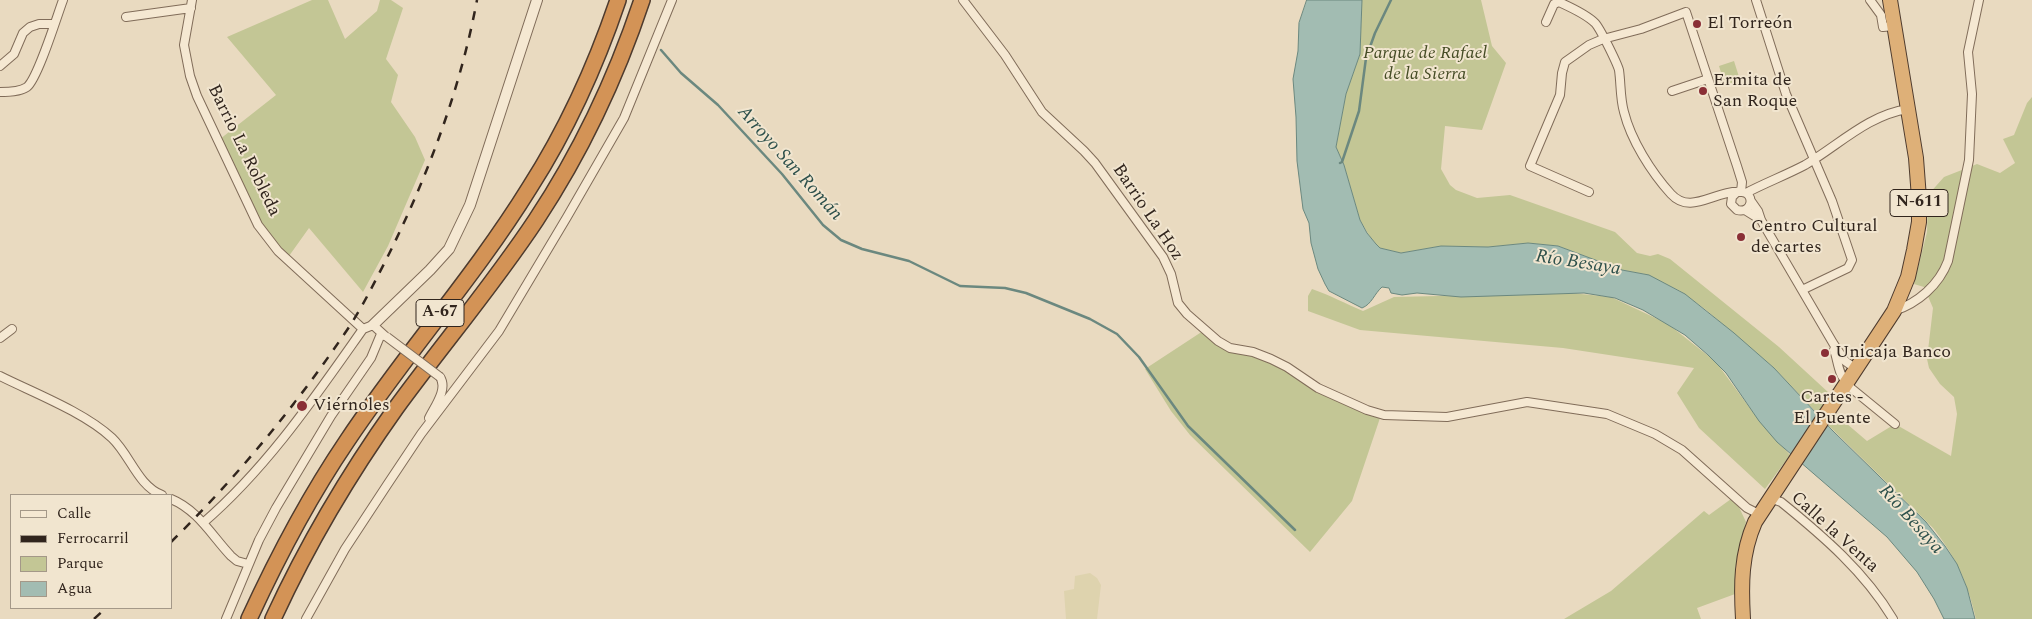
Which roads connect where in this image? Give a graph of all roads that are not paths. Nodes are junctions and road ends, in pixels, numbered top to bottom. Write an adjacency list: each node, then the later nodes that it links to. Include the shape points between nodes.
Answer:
1 (63, 0): 14 (street)
2 (537, 0): 32 (street, via 458,233 430,270)
3 (618, 0): 52 (highway, A-67, via 590,73 542,168 496,239 346,442 301,515)
4 (642, 0): 53 (highway, A-67, via 603,100 576,154 514,252 362,458 313,540)
5 (672, 0): 41 (street, via 624,118 499,331)
6 (963, 0): 48 (street, Barrio La Hoz, via 1005,55 1042,112 1084,151 1163,257 1178,303 1223,344 1271,359 1318,388 1384,415 1454,416 1527,402 1607,414 1682,450 1747,508)
7 (1756, 0): 22 (street, via 1786,94)
8 (1870, 0): 15 (street, via 1880,15 1883,27)
9 (1890, 0): 15 (highway, N-611)
10 (1979, 0): 31 (street, via 1968,52 1972,94 1969,160 1948,261 1927,292)
11 (192, 4): 12 (street, Barrio La Robleda); 33 (street, Barrio La Robleda, via 184,45 190,76 258,225 278,250)
12 (126, 17)
13 (1546, 22): 16 (street, via 1554,4 1559,2 1595,23)
14 (54, 24): 17 (street, via 39,24 23,32 14,54); 20 (street, via 29,84 21,90)
15 (1894, 26): 21 (highway, N-611)
16 (1604, 39): 18 (street, via 1686,12); 23 (street, via 1589,45 1566,62 1560,95 1530,166); 25 (street, via 1619,69 1627,122 1650,168 1683,203)
17 (0, 66)
18 (1708, 78): 19 (street); 24 (street, via 1739,172)
19 (1672, 91)
20 (0, 92)
21 (1908, 109): 22 (street, via 1865,125); 31 (highway, N-611, via 1916,158 1919,216 1910,267)
22 (1814, 159): 24 (street); 30 (street, via 1852,261 1845,270)
23 (1589, 192)
24 (1741, 192): 25 (street); 26 (street); 27 (street)
25 (1722, 194): 26 (street)
26 (1731, 199): 28 (street, via 1735,210)
27 (1750, 201): 28 (street); 29 (street)
28 (1745, 210): 29 (street)
29 (1761, 220): 30 (street)
30 (1802, 290): 37 (street)
31 (1894, 311): 38 (highway, N-611)
32 (373, 325): 33 (street); 35 (street)
33 (363, 328): 49 (street, via 271,453 231,498)
34 (12, 329): 36 (street)
35 (384, 335): 40 (street, bridge); 50 (street, via 302,463)
36 (0, 338)
37 (1833, 343): 38 (street, via 1845,361); 42 (street)
38 (1856, 369): 42 (highway, N-611)
39 (0, 376): 45 (street, via 79,416 112,438 144,481)
40 (440, 377): 41 (street); 44 (street, via 443,390)
41 (459, 384): 44 (street)
42 (1845, 385): 43 (street); 46 (highway, N-611)
43 (1895, 424)
44 (421, 434): 54 (street, via 346,548)
45 (160, 494)
46 (1772, 494): 48 (highway, N-611); 56 (street, Calle la Venta, via 1849,561)
47 (172, 499): 49 (street, via 188,507)
48 (1759, 514): 55 (highway, N-611, via 1746,544)
49 (203, 523): 50 (street, via 231,556)
50 (248, 564): 51 (street)
51 (226, 619)
52 (249, 619)
53 (273, 619)
54 (306, 619)
55 (1743, 619)
56 (1893, 619)

